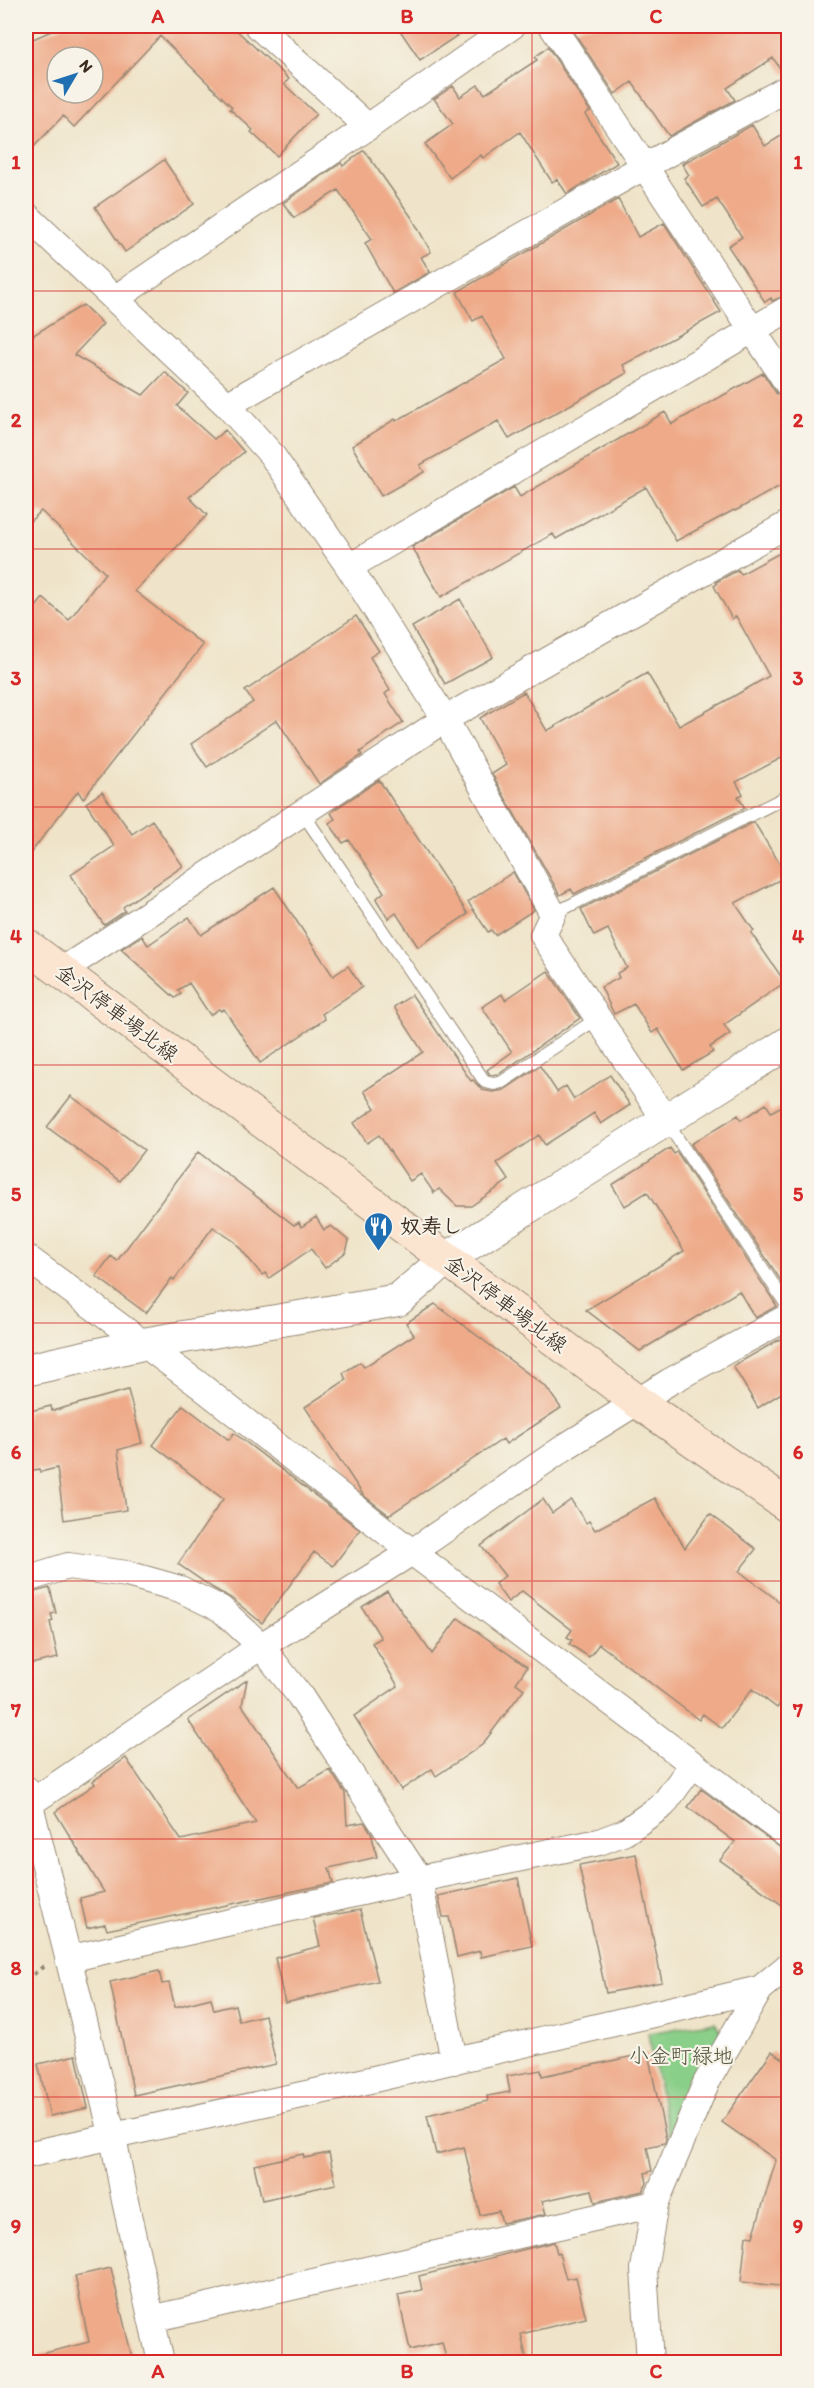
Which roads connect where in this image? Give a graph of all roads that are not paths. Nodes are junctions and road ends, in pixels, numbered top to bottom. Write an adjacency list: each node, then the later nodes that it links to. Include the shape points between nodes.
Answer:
1 (258, 26): 5 (street)
2 (512, 26): 5 (street)
3 (552, 26): 6 (street)
4 (789, 88): 6 (street)
5 (368, 127): 8 (street)
6 (645, 166): 10 (street); 12 (street)
7 (26, 215): 8 (street)
8 (116, 298): 12 (street)
9 (789, 309): 10 (street)
10 (752, 329): 11 (street); 14 (street)
11 (789, 384)
12 (227, 405): 14 (street, via 271,454)
13 (789, 524): 15 (street)
14 (349, 567): 15 (street)
15 (445, 719): 17 (street); 18 (street)
16 (789, 796): 18 (lane)
17 (303, 813): 20 (street); 21 (lane, via 485,1082 502,1082)
18 (553, 914): 21 (street, via 543,935)
19 (26, 945): 20 (main road, 金沢停車場北線)
20 (61, 971): 25 (main road, 金沢停車場北線)
21 (598, 1018): 23 (street)
22 (789, 1043): 23 (street)
23 (666, 1121): 25 (street); 26 (lane)
24 (26, 1257): 28 (street)
25 (446, 1259): 28 (street, via 398,1300); 30 (main road, 金沢停車場北線)
26 (789, 1307)
27 (789, 1317): 30 (street)
28 (143, 1344): 29 (street); 32 (street)
29 (26, 1370)
30 (638, 1401): 31 (main road, 金沢停車場北線); 32 (street)
31 (789, 1506)
32 (412, 1552): 34 (street); 35 (street)
33 (26, 1578): 34 (street, via 68,1566 127,1574 180,1589 221,1609)
34 (261, 1646): 36 (street); 38 (street, via 300,1696)
35 (693, 1764): 37 (street); 38 (street, via 663,1805 625,1832 599,1842)
36 (27, 1799): 39 (street)
37 (789, 1836)
38 (419, 1879): 39 (street); 42 (street)
39 (68, 1959): 43 (street)
40 (789, 1966): 41 (street)
41 (760, 1989): 42 (street); 45 (street, via 706,2083)
42 (454, 2061): 43 (street)
43 (113, 2137): 44 (street); 46 (street)
44 (26, 2156)
45 (655, 2204): 46 (street); 48 (street, via 644,2269)
46 (151, 2319): 47 (street)
47 (161, 2362)
48 (650, 2362)

